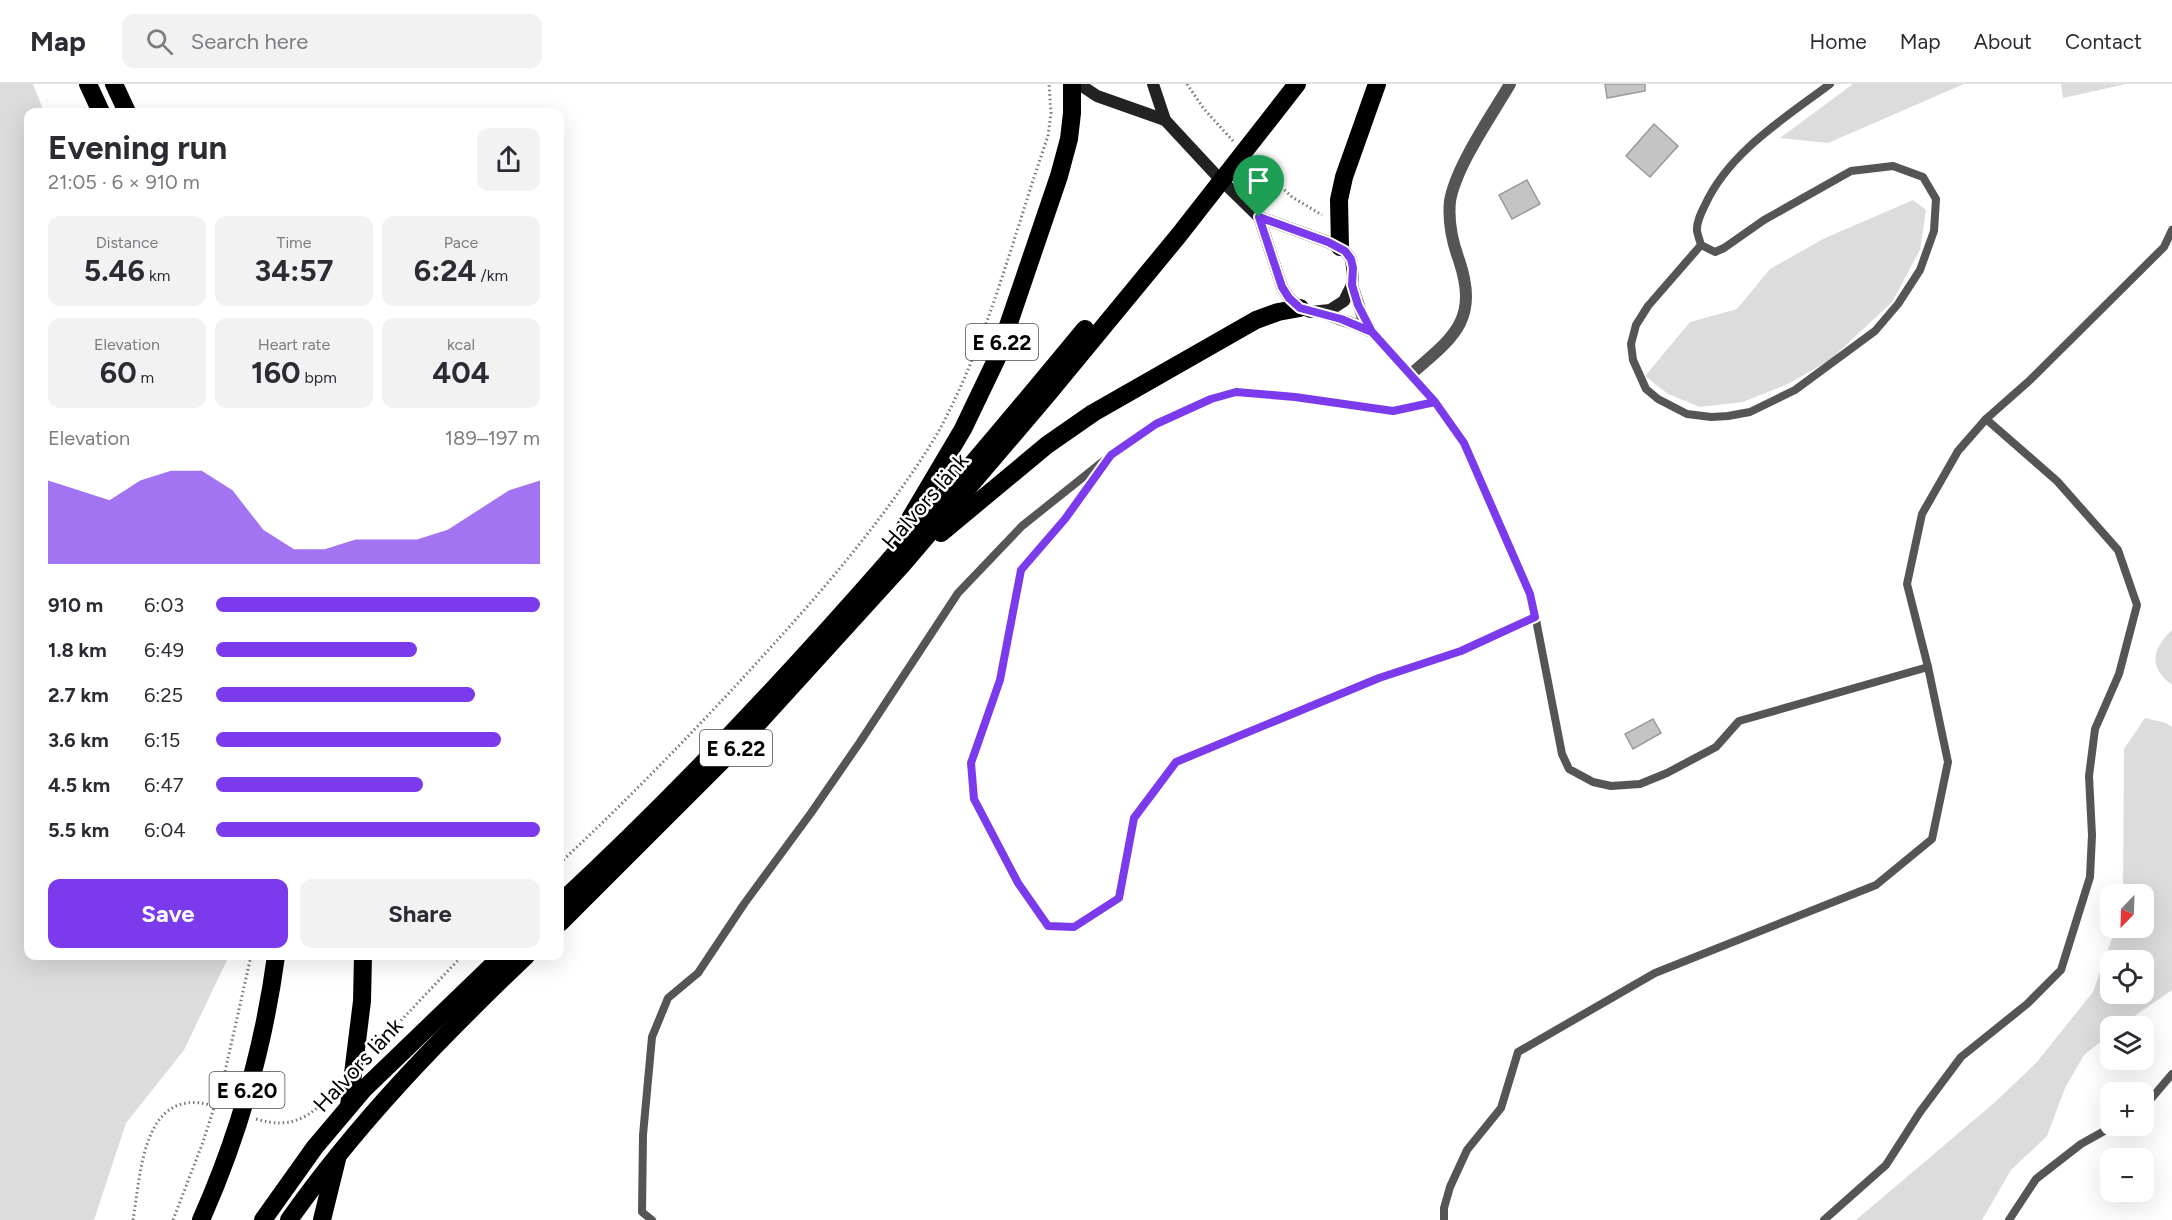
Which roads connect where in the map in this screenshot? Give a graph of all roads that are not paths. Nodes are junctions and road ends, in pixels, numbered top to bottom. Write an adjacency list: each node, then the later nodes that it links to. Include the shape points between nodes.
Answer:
1 (88, 84): 11 (highway)
2 (114, 84): 12 (highway)
3 (1072, 84): 29 (highway, E 6.22, via 1069,139 1059,176 997,358 928,492)
4 (1079, 84): 13 (street, via 1096,96)
5 (1153, 84): 13 (street)
6 (1282, 84): 14 (highway, Halvors länk / E 6.22)
7 (1297, 84): 14 (highway, Halvors länk / E 6.22)
8 (1377, 84): 19 (highway, via 1344,177 1339,200)
9 (1510, 84): 24 (street, via 1470,151 1450,201 1450,231 1466,280 1465,313 1452,335)
10 (1830, 84): 18 (lane, via 1733,162 1700,216 1697,230)
11 (98, 108)
12 (125, 108)
13 (1165, 120): 15 (street)
14 (1261, 120): 17 (highway, Halvors länk / E 6.22)
15 (1259, 217): 19 (street); 21 (street, via 1282,287)
16 (2172, 230): 26 (lane, via 2164,247)
17 (1174, 231): 28 (highway, Halvors länk / E 6.22); 29 (highway, Halvors länk / E 6.22)
18 (1701, 245): 18 (lane, via 1636,325 1631,344 1633,360 1646,389 1687,414 1711,417 1750,412 1795,390 1875,331 1920,270 1934,231 1936,199 1923,177 1893,166 1851,171 1764,220 1724,248 1715,252)
19 (1340, 247): 20 (street, via 1351,259)
20 (1352, 285): 22 (street, via 1344,301); 23 (street)
21 (1300, 308): 22 (street, E 6.22); 28 (highway, E 6.22, via 1256,320 1093,413 1047,445)
22 (1319, 312): 23 (street)
23 (1372, 332): 24 (lane)
24 (1412, 374): 25 (lane)
25 (1435, 402): 27 (lane, via 1393,411 1236,392 1156,424); 30 (lane, via 1464,443 1530,594)
26 (1986, 419): 31 (lane, via 1958,451 1922,514 1907,584); 47 (lane, via 2057,480 2118,550 2137,605 2119,674 2095,729 2089,776 2090,877 2061,970 2027,1004 1961,1058 1886,1165)
27 (1111, 455): 30 (lane, via 1065,519 1021,570 1000,680 971,763 974,799 1018,883 1048,926 1074,927 1119,898 1134,818 1176,762 1379,678 1461,651); 45 (lane, via 1022,526 958,593 860,742 698,973 668,998 652,1037 646,1095 642,1212)
28 (903, 564): 33 (highway, Halvors länk / E 6.22, via 740,743)
29 (873, 578): 32 (highway, Halvors länk / E 6.22, via 729,737)
30 (1535, 617): 31 (lane, via 1562,754 1569,768 1593,782 1611,786 1640,784 1666,773 1716,747 1740,721)
31 (1928, 667): 46 (lane, via 1948,762 1932,839 1876,885 1655,973 1518,1052 1502,1108 1467,1150 1450,1187)
32 (564, 899)
33 (564, 919)
34 (275, 960): 42 (highway, E 6.20, via 248,1088)
35 (363, 960): 41 (highway, via 362,1055)
36 (498, 960): 43 (highway, Halvors länk, via 364,1089 315,1147)
37 (522, 960): 44 (highway, Halvors länk, via 370,1114)
38 (2172, 1074): 39 (lane)
39 (2154, 1095)
40 (2100, 1133): 48 (lane, via 2036,1179)
41 (324, 1214)
42 (201, 1220)
43 (263, 1220)
44 (289, 1220)
45 (652, 1220)
46 (1444, 1220)
47 (1824, 1220)
48 (2009, 1220)

